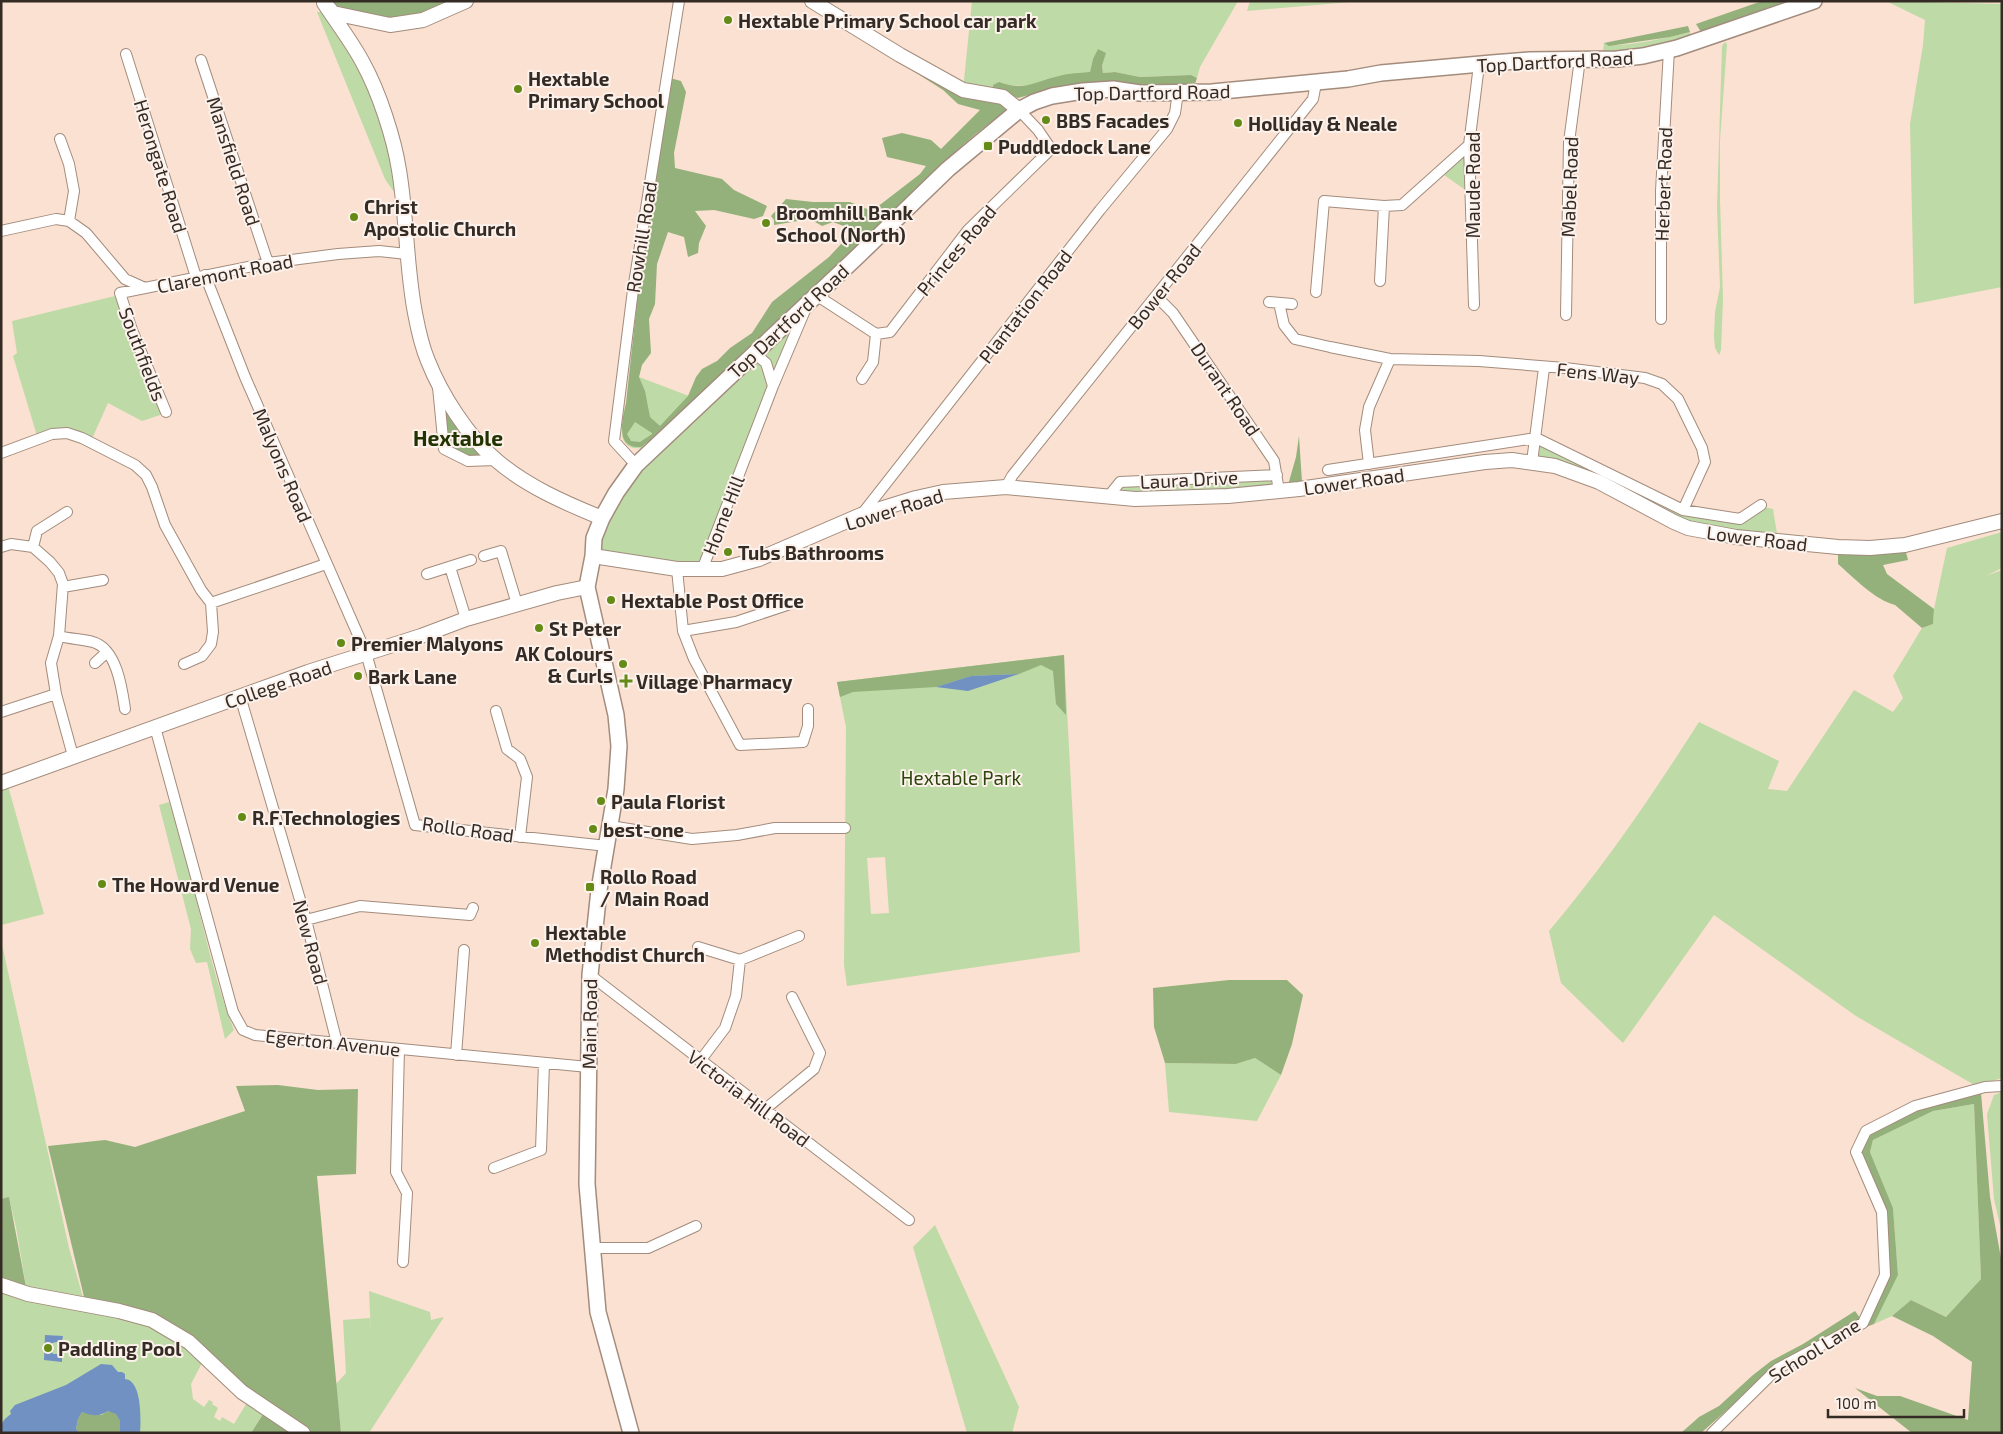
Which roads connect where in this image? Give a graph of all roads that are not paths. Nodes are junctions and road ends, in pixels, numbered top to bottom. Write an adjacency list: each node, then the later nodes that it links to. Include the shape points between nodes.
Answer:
1 (466, 1): 5 (street, via 423,20 390,25 333,13)
2 (679, 1): 44 (street, Rowhill Road, via 633,290 614,441)
3 (812, 1): 13 (street, via 963,90 1003,97)
4 (1814, 1): 6 (main road, Top Dartford Road)
5 (324, 2): 19 (street, via 363,63 383,111 399,170)
6 (1670, 50): 8 (main road, Top Dartford Road, via 1617,59); 30 (street, Herbert Road, via 1661,190)
7 (126, 54): 21 (street, Herongate Road)
8 (1580, 59): 10 (main road, Top Dartford Road); 29 (street, Mabel Road, via 1569,142)
9 (201, 60): 20 (street, Mansfield Road)
10 (1479, 65): 11 (main road, Top Dartford Road, via 1381,73); 15 (street, Maude Road)
11 (1316, 83): 12 (main road, Top Dartford Road); 25 (street, Bower Road, via 1313,99)
12 (1178, 92): 13 (main road, Top Dartford Road, via 1083,91 1052,96); 53 (street, Plantation Road, via 1175,113 1168,129 1064,256)
13 (1019, 110): 26 (main road, Top Dartford Road, via 948,169); 31 (street, Princes Road, via 1051,149 968,230 890,332)
14 (60, 139): 17 (street, via 74,191)
15 (1469, 145): 16 (street, via 1402,205); 28 (street, Maude Road)
16 (1384, 206): 22 (street); 24 (street, via 1324,201)
17 (69, 221): 18 (street, via 56,219); 23 (street, Claremont Road, via 86,233 125,279)
18 (1, 231)
19 (407, 254): 20 (street, Claremont Road, via 379,251); 36 (street, via 417,320)
20 (268, 263): 21 (street, Claremont Road)
21 (200, 276): 23 (street, Claremont Road); 61 (street, Malyons Road)
22 (1380, 281)
23 (145, 288): 38 (street, Southfields, via 120,293)
24 (1316, 292)
25 (1156, 296): 46 (street, Durant Road, via 1173,313 1269,452); 47 (street, Bower Road)
26 (812, 299): 31 (street); 32 (main road, Top Dartford Road); 37 (street, Home Hill)
27 (1292, 304): 33 (street, Fens Way, via 1274,303 1284,326 1295,339)
28 (1474, 305)
29 (1566, 315)
30 (1661, 319)
31 (876, 334): 35 (street, via 873,362)
32 (754, 353): 37 (street, via 766,362); 44 (main road, Top Dartford Road)
33 (1390, 359): 34 (street, Fens Way, via 1479,361); 43 (street, via 1369,407 1365,430)
34 (1544, 368): 39 (street); 51 (street, Fens Way, via 1650,379 1662,384 1678,399 1702,448 1705,462)
35 (862, 379)
36 (437, 382): 41 (street, via 469,432); 41 (street, via 444,449 468,461)
37 (773, 386): 64 (street, Home Hill)
38 (166, 412)
39 (1536, 438): 42 (street); 43 (street, Lower Road); 51 (street, Lower Road)
40 (1, 453): 69 (street, via 52,434 67,433 135,466 146,475 165,524)
41 (495, 460): 54 (street, via 561,501)
42 (1532, 462): 48 (street, Lower Road, via 1485,462); 55 (street, Lower Road, via 1599,482 1688,528 1736,537 1838,547 1905,546)
43 (1368, 464): 45 (street, Lower Road)
44 (636, 465): 54 (main road, Top Dartford Road)
45 (1328, 470)
46 (1277, 475): 48 (street, Durant Road); 49 (street, Laura Drive, via 1120,482)
47 (1006, 487): 49 (street, Lower Road); 53 (street, Lower Road, via 943,492)
48 (1279, 490): 49 (street, Lower Road, via 1228,496)
49 (1108, 498)
50 (1761, 505): 51 (street, Lower Road, via 1740,519)
51 (1683, 510)
52 (67, 512): 57 (street, via 37,531)
53 (862, 515): 64 (street, Lower Road, via 759,559 722,569)
54 (602, 518): 59 (main road, Top Dartford Road, via 594,538)
55 (2002, 521)
56 (1, 547): 57 (street, via 11,544)
57 (32, 547): 67 (street, via 59,573)
58 (484, 556): 71 (street, via 501,552)
59 (593, 556): 63 (street, Home Hill); 68 (main road, Main Road)
60 (471, 560): 62 (street)
61 (326, 564): 69 (street); 76 (street, Malyons Road)
62 (450, 567): 65 (street); 72 (street)
63 (677, 569): 64 (street, Home Hill); 73 (street)
64 (702, 570)
65 (427, 574)
66 (103, 580): 67 (street)
67 (63, 587): 74 (street)
68 (586, 587): 71 (street, College Road); 88 (main road, Main Road, via 616,715 618,767)
69 (211, 603): 78 (street, via 211,644 202,656)
70 (793, 603): 73 (street, via 736,622)
71 (517, 604): 72 (street, College Road)
72 (466, 619): 76 (street, College Road)
73 (683, 631): 82 (street, via 694,659 740,746 802,742 808,726)
74 (59, 636): 75 (street, via 95,642); 79 (street, via 51,663)
75 (106, 652): 77 (street); 81 (street, via 116,667)
76 (366, 653): 80 (street, College Road); 90 (street, Rollo Road, via 416,825)
77 (95, 663)
78 (184, 664)
79 (56, 694): 84 (street); 86 (street)
80 (240, 696): 85 (street, College Road); 93 (street, New Road)
81 (125, 709)
82 (808, 709)
83 (496, 711): 90 (street, via 506,729 507,749 520,759 527,777)
84 (1, 712)
85 (155, 727): 86 (street, College Road); 100 (street, Egerton Avenue, via 233,1012 243,1030 255,1035)
86 (73, 756): 87 (street, College Road)
87 (1, 783)
88 (610, 826): 89 (street, via 692,839 775,828); 91 (main road, Main Road)
89 (845, 828)
90 (520, 836): 91 (street, Rollo Road)
91 (607, 846): 98 (main road, Main Road)
92 (474, 908): 93 (street, via 470,915 360,906)
93 (306, 920): 100 (street, New Road)
94 (799, 936): 97 (street)
95 (698, 947): 97 (street)
96 (464, 950): 102 (street)
97 (740, 960): 103 (street, via 736,996 725,1028)
98 (590, 975): 103 (street, Victoria Hill Road); 105 (main road, Main Road)
99 (792, 997): 107 (street, via 820,1052 814,1069)
100 (337, 1043): 101 (street, Egerton Avenue)
101 (399, 1049): 102 (street, Egerton Avenue); 112 (street, via 396,1172 407,1193)
102 (456, 1055): 104 (street, Egerton Avenue)
103 (700, 1061): 107 (street, Victoria Hill Road)
104 (544, 1063): 105 (street, Egerton Avenue); 108 (street, via 541,1150)
105 (588, 1067): 111 (main road, Main Road, via 587,1184)
106 (2002, 1086): 116 (street, School Lane, via 1985,1087 1915,1106 1866,1131 1856,1152 1882,1212 1884,1275 1863,1323 1777,1369)
107 (764, 1110): 109 (street, Victoria Hill Road)
108 (494, 1168)
109 (910, 1220)
110 (696, 1226): 111 (street, via 648,1248)
111 (591, 1248): 115 (main road, Main Road, via 599,1318)
112 (403, 1262)
113 (1, 1286): 114 (street, via 152,1320 189,1342 242,1392)
114 (303, 1433)
115 (631, 1433)
116 (1712, 1433)

